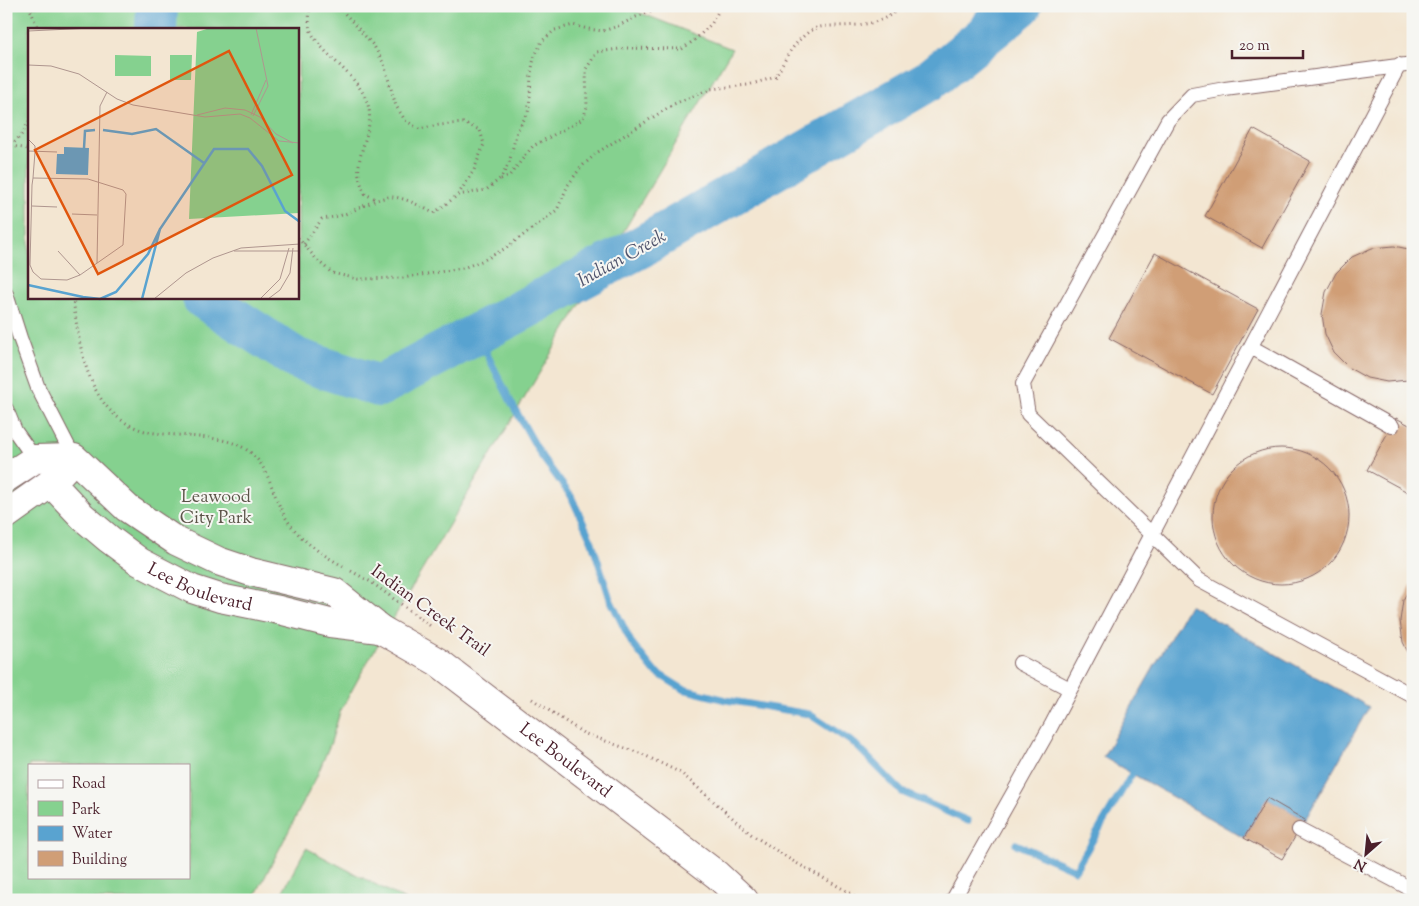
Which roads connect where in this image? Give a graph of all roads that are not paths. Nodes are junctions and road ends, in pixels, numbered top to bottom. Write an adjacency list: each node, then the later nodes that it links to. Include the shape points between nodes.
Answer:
1 (1406, 65): 3 (lane); 11 (lane, via 1192,96 1168,120 1024,384 1028,414)
2 (6, 294): 6 (lane, via 38,388)
3 (1251, 347): 5 (lane); 11 (lane)
4 (6, 409): 7 (lane, via 15,431)
5 (1392, 426)
6 (74, 458): 7 (street); 9 (street); 12 (street, Lee Boulevard, via 127,508 176,541 250,572 334,592)
7 (34, 459): 8 (street); 9 (lane)
8 (6, 478)
9 (51, 483): 10 (street); 12 (street, Lee Boulevard, via 109,539 140,562 192,589 330,623)
10 (6, 515)
11 (1152, 534): 14 (lane); 15 (lane, via 1199,580)
12 (380, 629): 18 (street, Lee Boulevard, via 438,662 717,875)
13 (1020, 663): 14 (lane)
14 (1070, 688): 19 (lane)
15 (1413, 696)
16 (1300, 830): 17 (lane)
17 (1413, 890)
18 (744, 900)
19 (953, 900)

